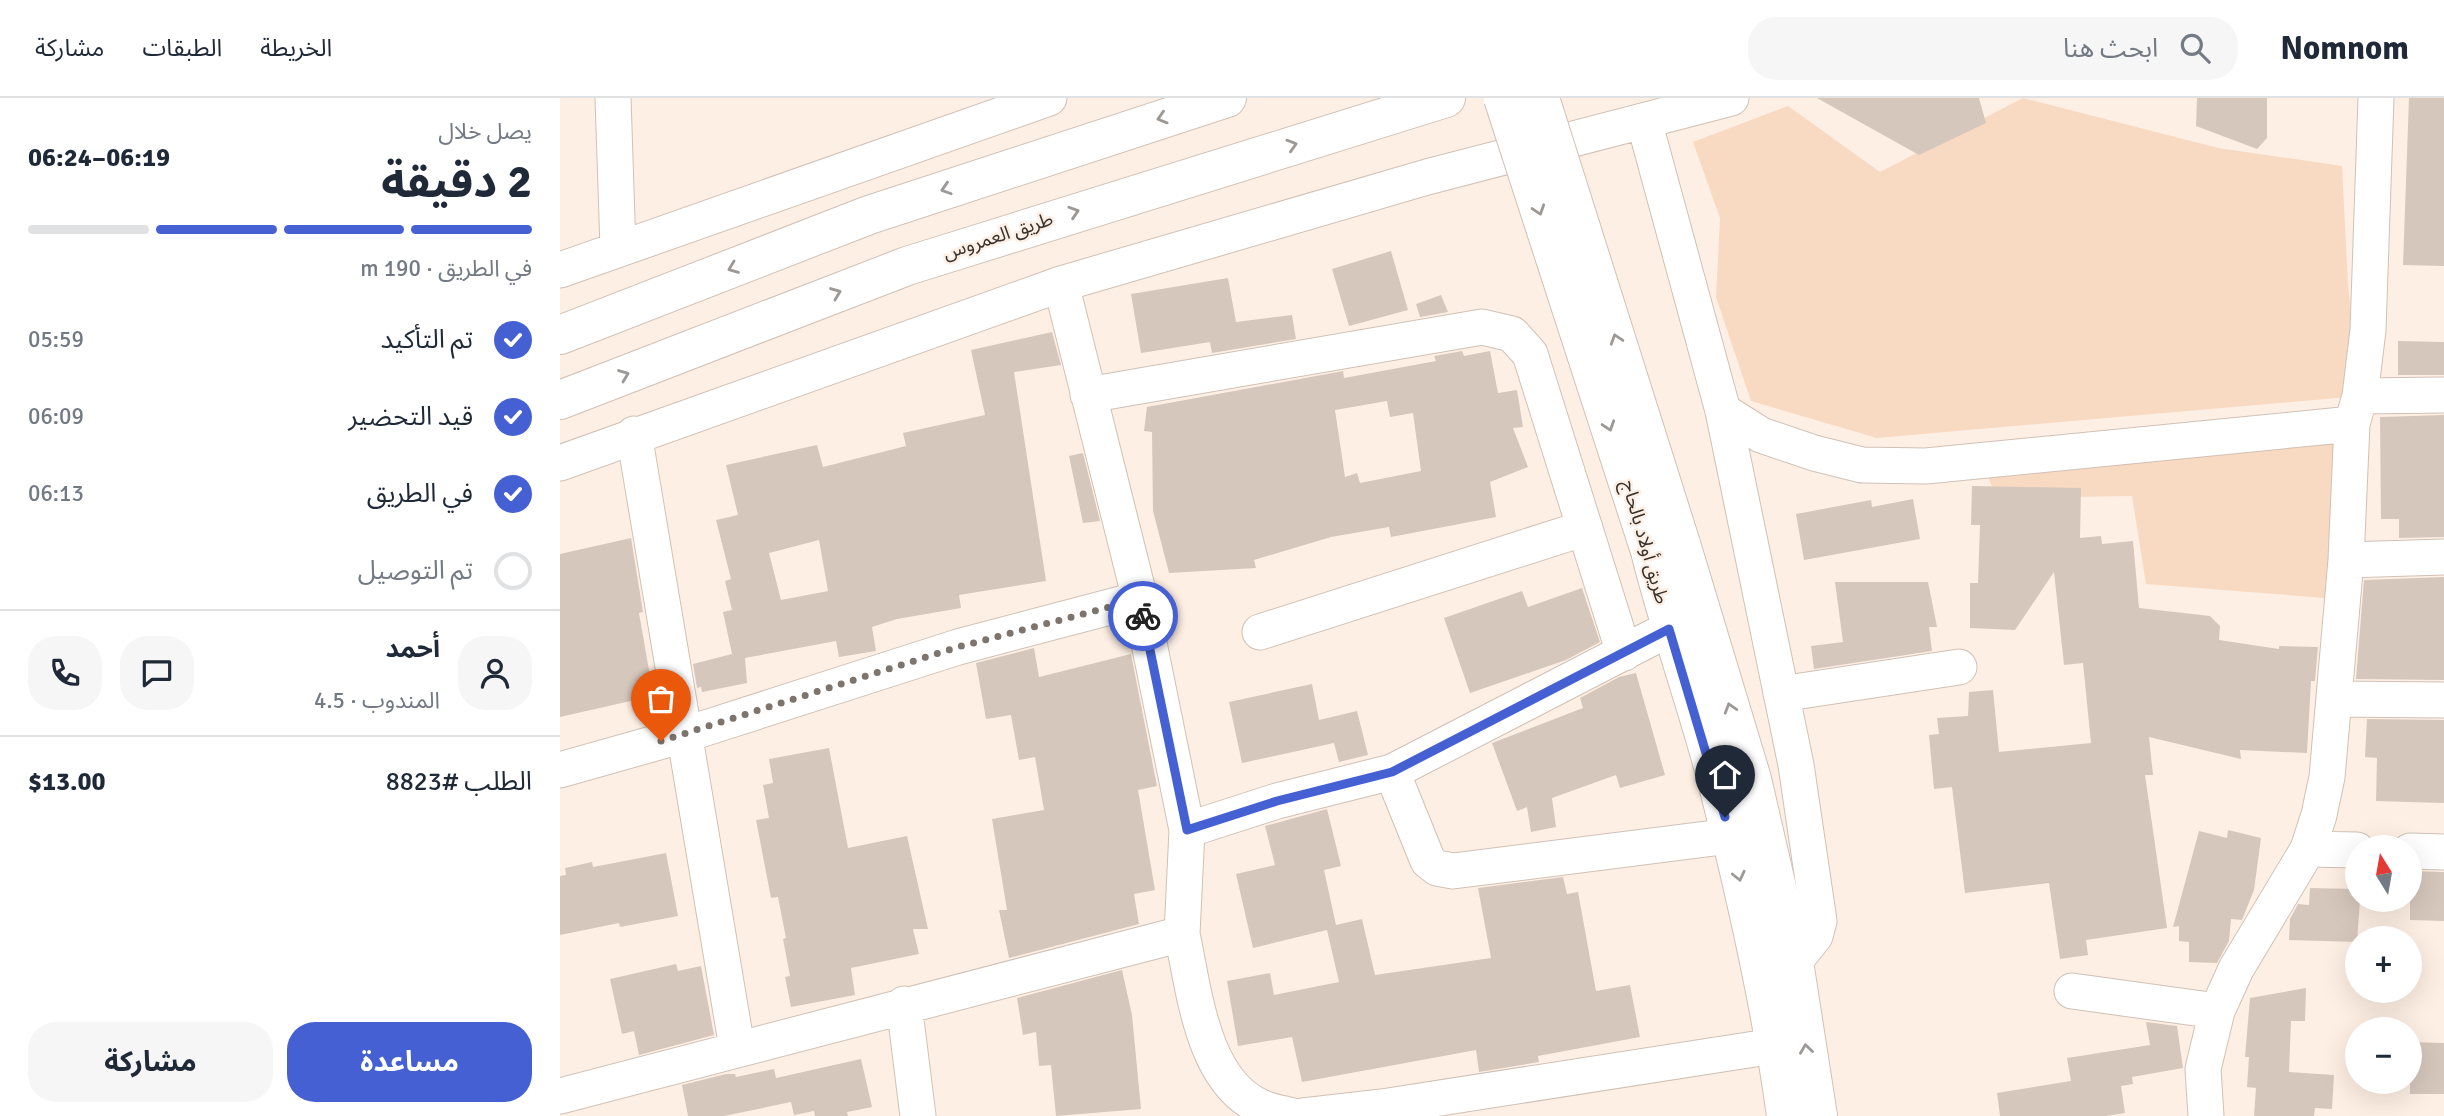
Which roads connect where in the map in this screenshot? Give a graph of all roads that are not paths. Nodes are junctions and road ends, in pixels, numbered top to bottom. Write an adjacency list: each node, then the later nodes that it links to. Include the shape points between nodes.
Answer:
1 (613, 98): 10 (street)
2 (1049, 98): 10 (street)
3 (1227, 98): 13 (main road, one-way to 13, via 869,215)
4 (1446, 98): 16 (main road, طريق العمروس, one-way to 4, via 907,266)
5 (1503, 98): 22 (main road, طريق أولاد بالحاج, one-way to 22, bridge)
6 (1540, 98): 22 (main road, طريق أولاد بالحاج, one-way to 6, bridge)
7 (1731, 98): 9 (street)
8 (2376, 98): 17 (street, via 2368,317)
9 (1644, 121): 12 (street, via 1427,177); 18 (street)
10 (618, 249): 11 (street)
11 (560, 270)
12 (1060, 284): 14 (street); 19 (street)
13 (560, 334)
14 (1088, 394): 21 (street, via 1482,327 1513,334 1530,354); 25 (street)
15 (2444, 396): 17 (street)
16 (560, 400)
17 (2356, 410): 18 (street, via 1926,466 1862,465 1761,435); 24 (street)
18 (1723, 411): 30 (street)
19 (634, 434): 20 (street); 33 (street)
20 (560, 463)
21 (1585, 528): 27 (street); 28 (street)
22 (1665, 547): 26 (main road, طريق أولاد بالحاج); 43 (main road, طريق أولاد بالحاج, one-way to 22, via 1752,779)
23 (2444, 556): 24 (street)
24 (2346, 560): 31 (street)
25 (1140, 599): 33 (street, via 958,647); 36 (street)
26 (1669, 629): 28 (street); 37 (main road, طريق أولاد بالحاج)
27 (1260, 632)
28 (1624, 653): 35 (street)
29 (1959, 667): 30 (street)
30 (1781, 694): 43 (street, via 1819,906 1815,936)
31 (2334, 699): 32 (street); 38 (street, via 2327,777)
32 (2444, 700)
33 (687, 734): 34 (street); 48 (street)
34 (560, 770)
35 (1392, 772): 36 (street); 37 (street, via 1428,861 1437,869 1453,871)
36 (1187, 830): 42 (street)
37 (1730, 836): 47 (main road, طريق أولاد بالحاج, one-way to 47)
38 (2308, 849): 39 (street); 46 (street, via 2236,969)
39 (2345, 850)
40 (2422, 851): 41 (street)
41 (2444, 852)
42 (1182, 934): 45 (street); 52 (street, via 1206,1044 1230,1083 1259,1107)
43 (1794, 962): 55 (main road, طريق أولاد بالحاج, one-way to 43)
44 (2072, 991): 46 (street)
45 (904, 1004): 48 (street); 51 (street)
46 (2217, 1011): 56 (street, via 2203,1069)
47 (1774, 1046): 50 (street); 54 (main road, طريق أولاد بالحاج)
48 (737, 1048): 49 (street)
49 (560, 1096)
50 (1420, 1109): 53 (street)
51 (918, 1116)
52 (1293, 1116)
53 (1303, 1116)
54 (1786, 1116)
55 (1818, 1116)
56 (2206, 1116)

